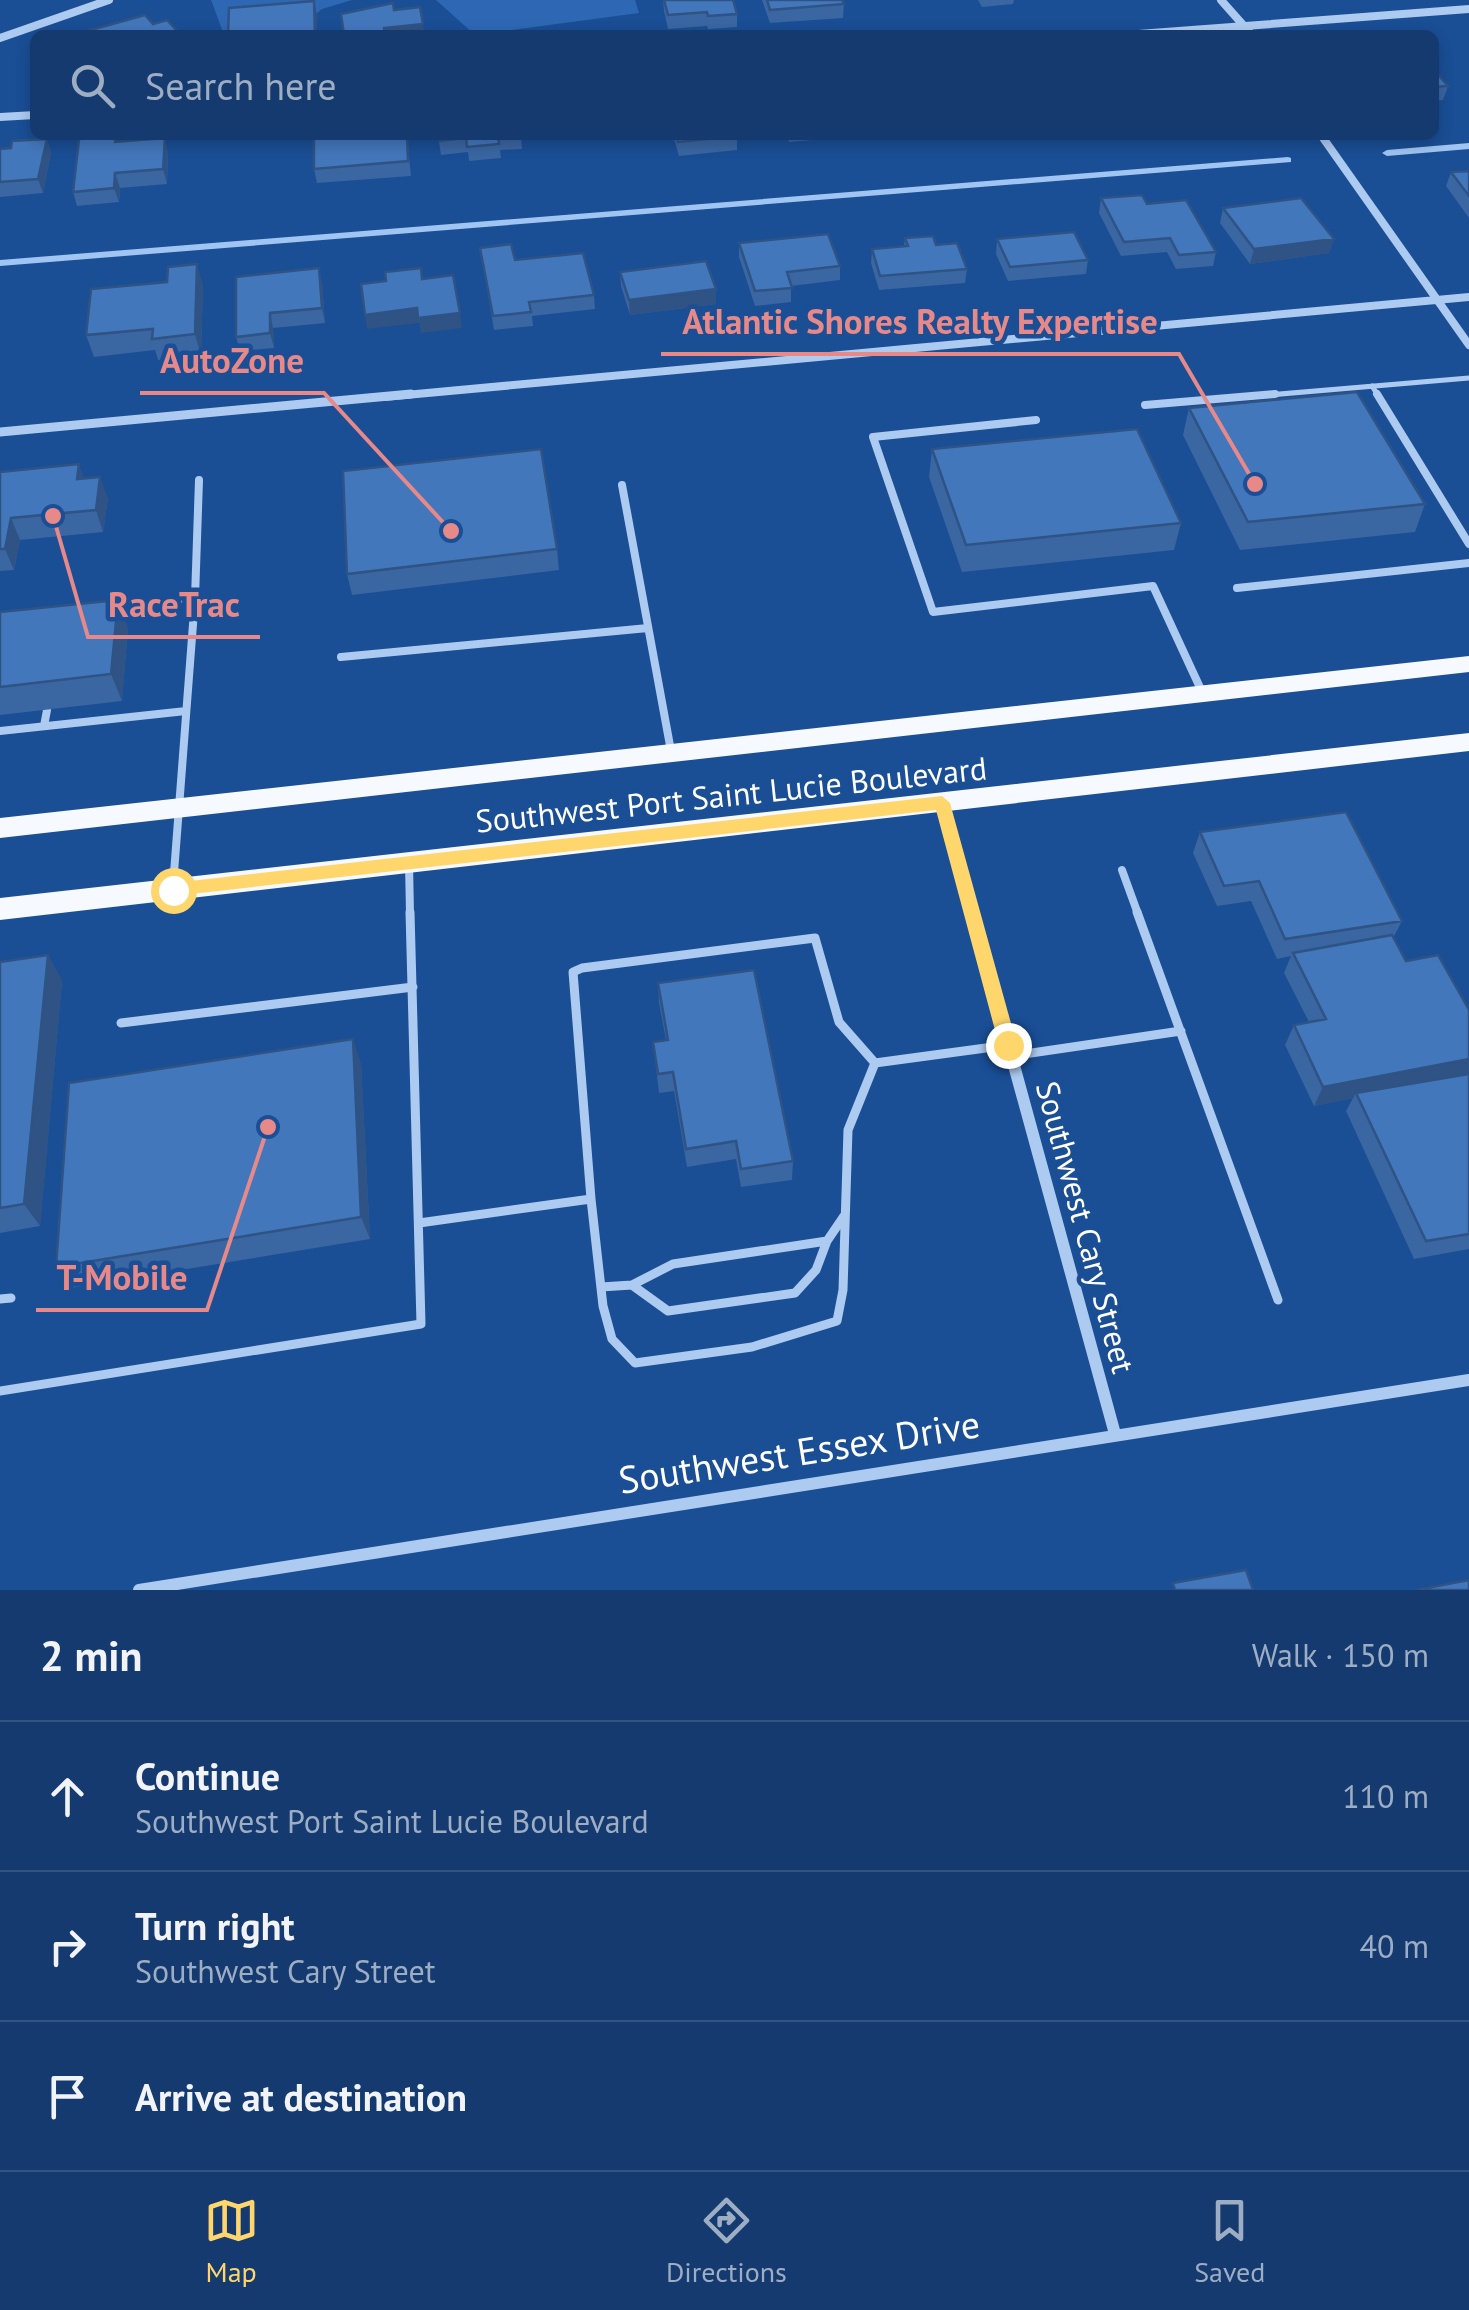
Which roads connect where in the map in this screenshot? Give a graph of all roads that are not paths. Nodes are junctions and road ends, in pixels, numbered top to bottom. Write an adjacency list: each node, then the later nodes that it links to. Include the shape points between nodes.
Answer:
1 (109, 0): 7 (street)
2 (1221, 0): 4 (street)
3 (1469, 8): 4 (street)
4 (1246, 26): 5 (street); 6 (street)
5 (1192, 30)
6 (1249, 30)
7 (0, 38)
8 (30, 115): 9 (street)
9 (0, 118)
10 (1325, 140): 12 (street)
11 (1469, 297): 12 (street)
12 (1436, 300): 13 (street); 18 (street)
13 (1469, 345)
14 (1469, 378): 15 (lane)
15 (1372, 386): 16 (lane); 21 (lane)
16 (1145, 404)
17 (1036, 420): 29 (lane, via 874,437 933,612 1153,586)
18 (0, 432)
19 (199, 480): 24 (lane)
20 (622, 484): 26 (lane)
21 (1469, 544)
22 (1469, 563): 23 (lane)
23 (1236, 588)
24 (196, 598): 25 (lane); 31 (lane)
25 (100, 607)
26 (648, 628): 27 (lane); 35 (lane)
27 (341, 657)
28 (1469, 664): 29 (main road, Southwest Port Saint Lucie Boulevard)
29 (1203, 694): 35 (main road, Southwest Port Saint Lucie Boulevard)
30 (46, 710): 32 (lane)
31 (186, 711): 32 (lane); 37 (lane)
32 (44, 726): 33 (lane)
33 (0, 731)
34 (1469, 742): 36 (main road, Southwest Port Saint Lucie Boulevard)
35 (671, 754): 37 (main road, Southwest Port Saint Lucie Boulevard)
36 (942, 803): 39 (main road, Southwest Port Saint Lucie Boulevard); 46 (street, Southwest Cary Street)
37 (180, 808): 38 (main road, Southwest Port Saint Lucie Boulevard); 41 (lane)
38 (0, 828)
39 (410, 863): 41 (main road, Southwest Port Saint Lucie Boulevard); 43 (lane)
40 (1122, 870): 45 (lane)
41 (173, 890): 42 (main road, Southwest Port Saint Lucie Boulevard)
42 (0, 909)
43 (412, 987): 44 (lane); 50 (lane)
44 (120, 1023)
45 (1181, 1031): 46 (lane); 54 (lane)
46 (1010, 1050): 47 (lane); 57 (street, Southwest Cary Street)
47 (876, 1064): 48 (lane, via 846,1041 816,938 572,972); 49 (lane, via 848,1130)
48 (591, 1199): 50 (lane); 53 (lane)
49 (847, 1212): 51 (lane); 53 (lane, via 838,1321 752,1347 635,1363 612,1339)
50 (419, 1223): 56 (lane, via 421,1324)
51 (827, 1241): 52 (lane, via 673,1264); 52 (lane, via 816,1270 795,1293 668,1312)
52 (632, 1285): 53 (lane)
53 (601, 1287)
54 (1278, 1300)
55 (1469, 1380): 57 (street, Southwest Essex Drive)
56 (0, 1390)
57 (1114, 1434): 58 (street, Southwest Essex Drive)
58 (139, 1590)

